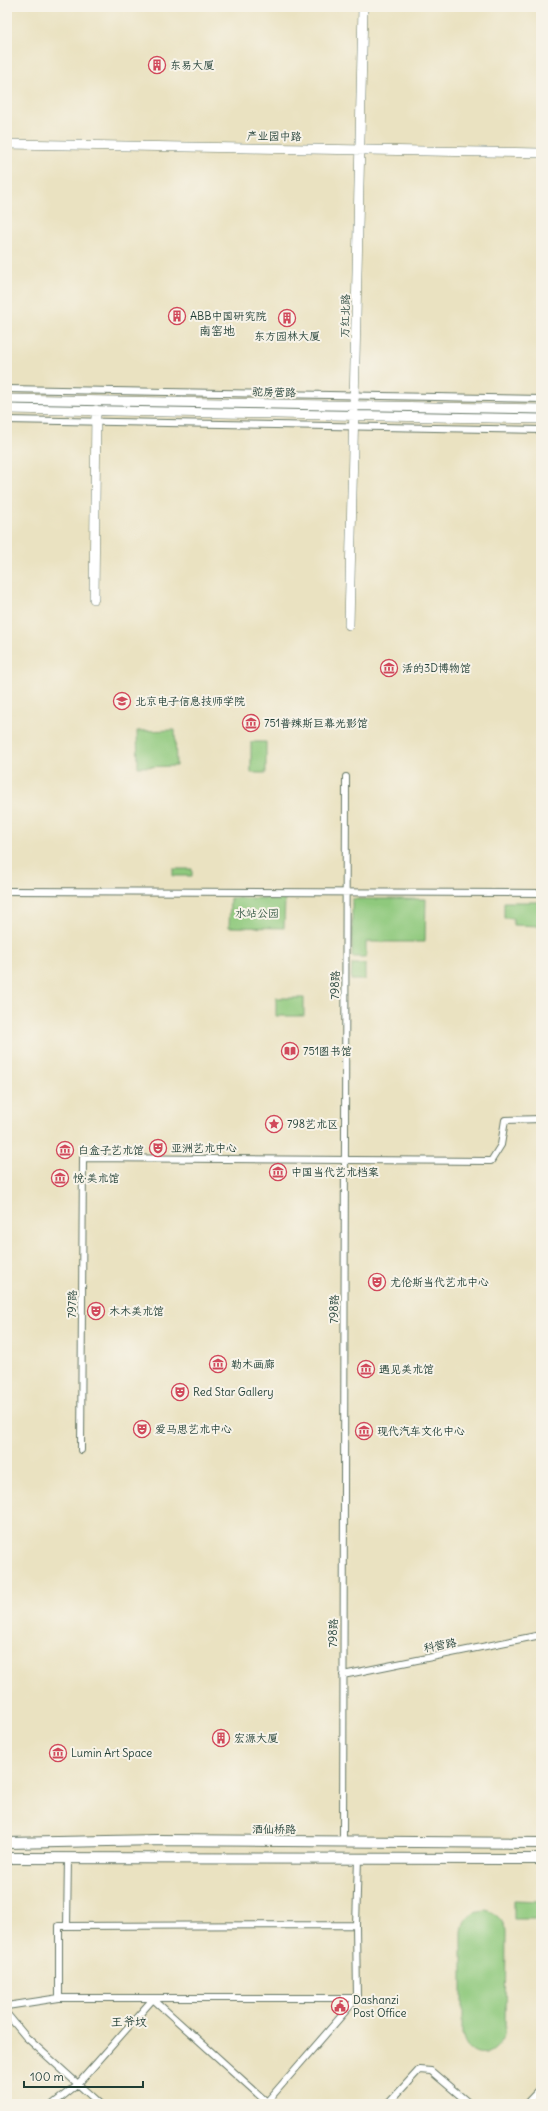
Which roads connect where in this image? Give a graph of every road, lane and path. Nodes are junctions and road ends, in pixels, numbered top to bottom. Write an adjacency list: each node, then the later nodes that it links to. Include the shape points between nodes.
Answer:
1 (363, 7): 3 (street, 万红北路)
2 (7, 144): 3 (street, 产业园中路)
3 (361, 150): 4 (street, 产业园中路); 6 (street, 万红北路)
4 (541, 153)
5 (7, 388): 6 (street)
6 (355, 395): 8 (street); 9 (street, 万红北路)
7 (7, 398): 9 (street, 驼房营路)
8 (541, 398)
9 (355, 406): 11 (street, 驼房营路); 13 (street, 万红北路)
10 (7, 409): 12 (street, 驼房营路)
11 (541, 409)
12 (96, 410): 13 (street, 驼房营路); 16 (street)
13 (355, 415): 14 (street, 驼房营路); 17 (street, 万红北路)
14 (541, 419)
15 (7, 420): 16 (street)
16 (96, 422): 17 (street); 19 (street)
17 (354, 427): 18 (street); 20 (street, 万红北路)
18 (541, 430)
19 (94, 599)
20 (349, 625)
21 (346, 777): 23 (street, 798路)
22 (7, 891): 23 (street)
23 (346, 892): 24 (street); 26 (street, 798路)
24 (541, 893)
25 (541, 1119): 26 (street, via 505,1120 502,1145 491,1161)
26 (345, 1160): 27 (street, 797路, via 83,1158); 29 (street, 798路)
27 (80, 1450)
28 (541, 1635): 29 (street, 科营路)
29 (343, 1674): 30 (street, 798路)
30 (343, 1841): 31 (main road, 酒仙桥路, via 158,1840); 32 (main road, 酒仙桥路)
31 (7, 1843)
32 (541, 1843)
33 (7, 1858): 34 (main road)
34 (68, 1858): 35 (main road); 38 (street)
35 (358, 1858): 36 (main road); 37 (street)
36 (541, 1859)
37 (356, 1924): 38 (street); 40 (street)
38 (67, 1926): 39 (street, via 59,1926)
39 (59, 1998): 41 (street); 42 (street)
40 (357, 1998): 41 (street); 46 (street)
41 (153, 1999): 44 (street); 46 (street)
42 (7, 2006)
43 (7, 2014): 44 (street, via 26,2037)
44 (78, 2084): 47 (street); 48 (street)
45 (541, 2088): 51 (street)
46 (267, 2103)
47 (53, 2104)
48 (100, 2104)
49 (388, 2104): 50 (street, via 419,2070 431,2071)
50 (470, 2104)
51 (526, 2104)

